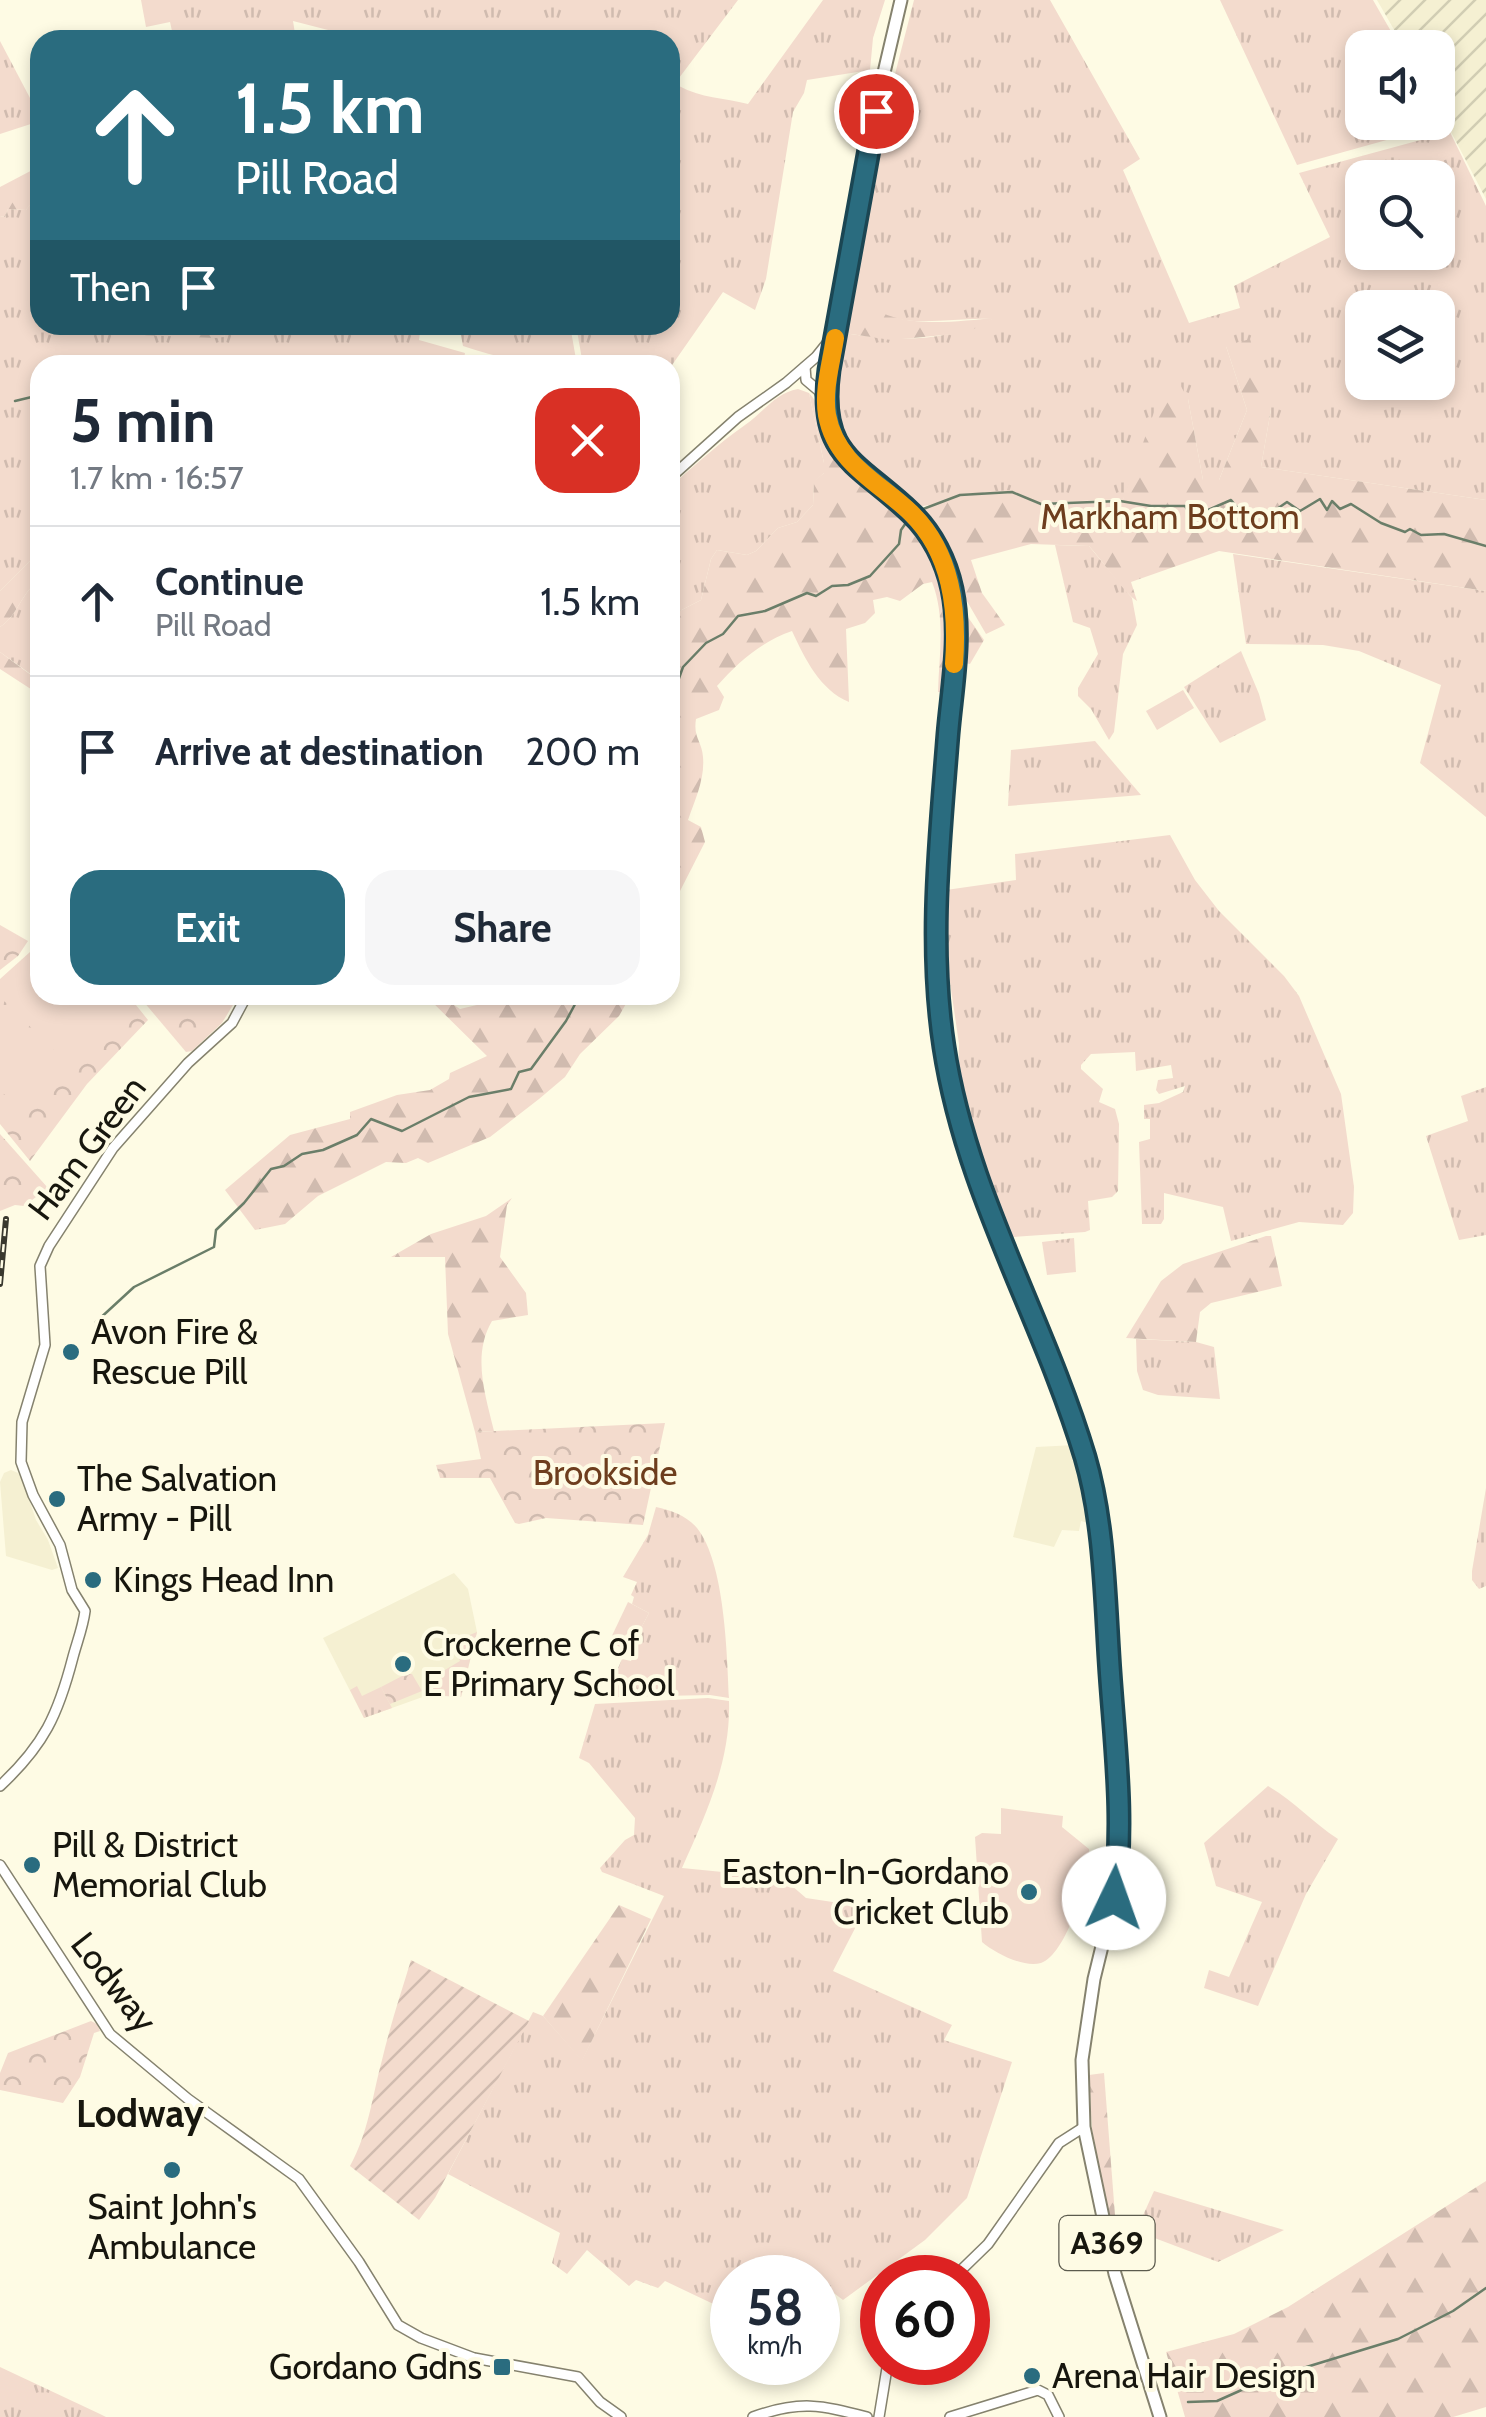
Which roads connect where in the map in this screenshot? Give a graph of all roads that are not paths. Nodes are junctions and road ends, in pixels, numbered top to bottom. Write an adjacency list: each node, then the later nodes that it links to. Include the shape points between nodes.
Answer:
1 (901, 0): 2 (main road, A369)
2 (836, 332): 3 (street); 4 (main road, A369)
3 (816, 357): 4 (street); 5 (street)
4 (830, 366): 6 (street); 8 (main road, A369)
5 (806, 367): 6 (street); 7 (street)
6 (806, 380): 7 (street); 8 (street)
7 (786, 383): 9 (street)
8 (826, 407): 13 (main road, A369, via 848,461 917,520 945,567 956,621 935,940 943,1045 969,1158 1084,1454 1094,1500 1117,1838 1115,1893 1082,2060)
9 (680, 469)
10 (242, 1005): 11 (street, Ham Green, via 232,1023 128,1128 49,1246 39,1275 46,1330 22,1422 22,1462 85,1611 58,1713 24,1766)
11 (0, 1786)
12 (0, 1865): 16 (street, Lodway, via 110,2034 299,2178 406,2331 474,2358 578,2377)
13 (1084, 2127): 14 (street, via 1059,2143); 22 (main road, A369, via 1116,2276)
14 (977, 2255)
15 (885, 2385): 19 (street)
16 (621, 2417)
17 (753, 2417): 18 (street, via 811,2404)
18 (867, 2417)
19 (880, 2417)
20 (950, 2417): 21 (street, via 1038,2390)
21 (1059, 2417)
22 (1160, 2417)

